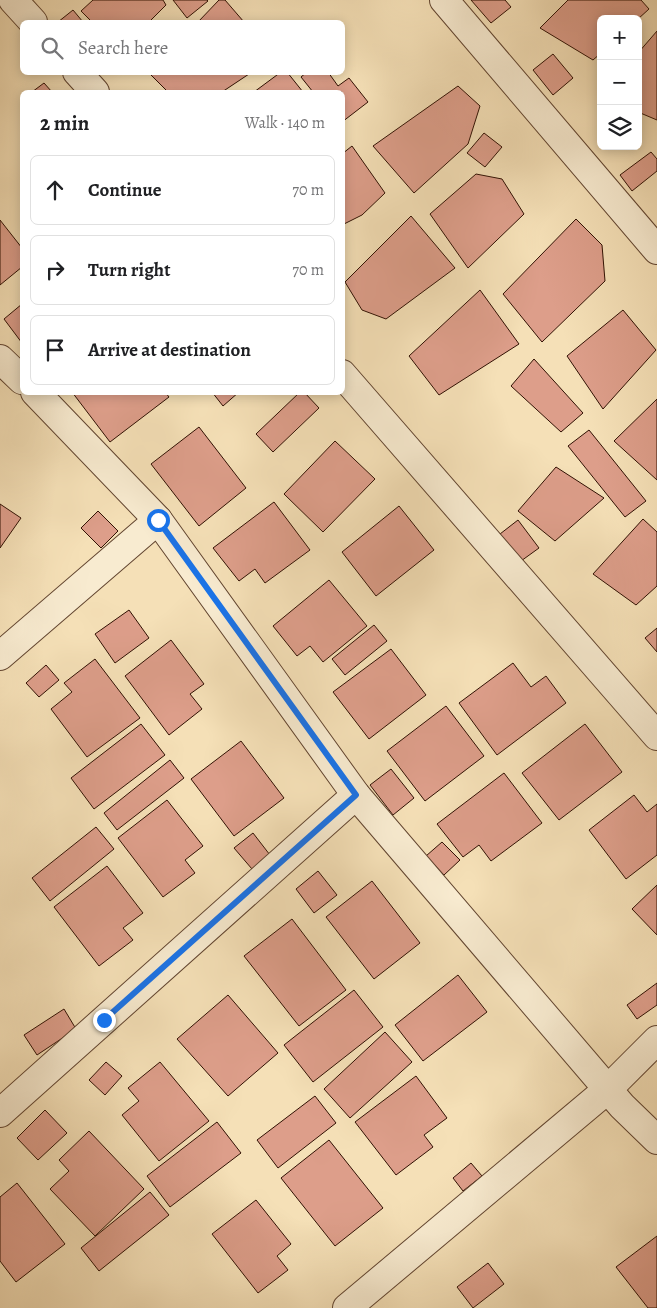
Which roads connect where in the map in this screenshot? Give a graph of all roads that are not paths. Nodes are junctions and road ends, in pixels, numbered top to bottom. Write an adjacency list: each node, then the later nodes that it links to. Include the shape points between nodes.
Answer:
1 (13, 0): 3 (street)
2 (444, 0): 6 (street)
3 (31, 20)
4 (80, 75): 5 (street)
5 (93, 90)
6 (657, 250)
7 (0, 359): 9 (street)
8 (345, 377): 13 (street)
9 (20, 378)
10 (39, 395): 11 (street)
11 (158, 520): 12 (street); 14 (street)
12 (0, 656)
13 (657, 736)
14 (356, 795): 16 (street); 17 (street)
15 (657, 1040): 16 (street)
16 (608, 1089): 18 (street); 19 (street)
17 (0, 1113)
18 (657, 1140)
19 (347, 1308)

